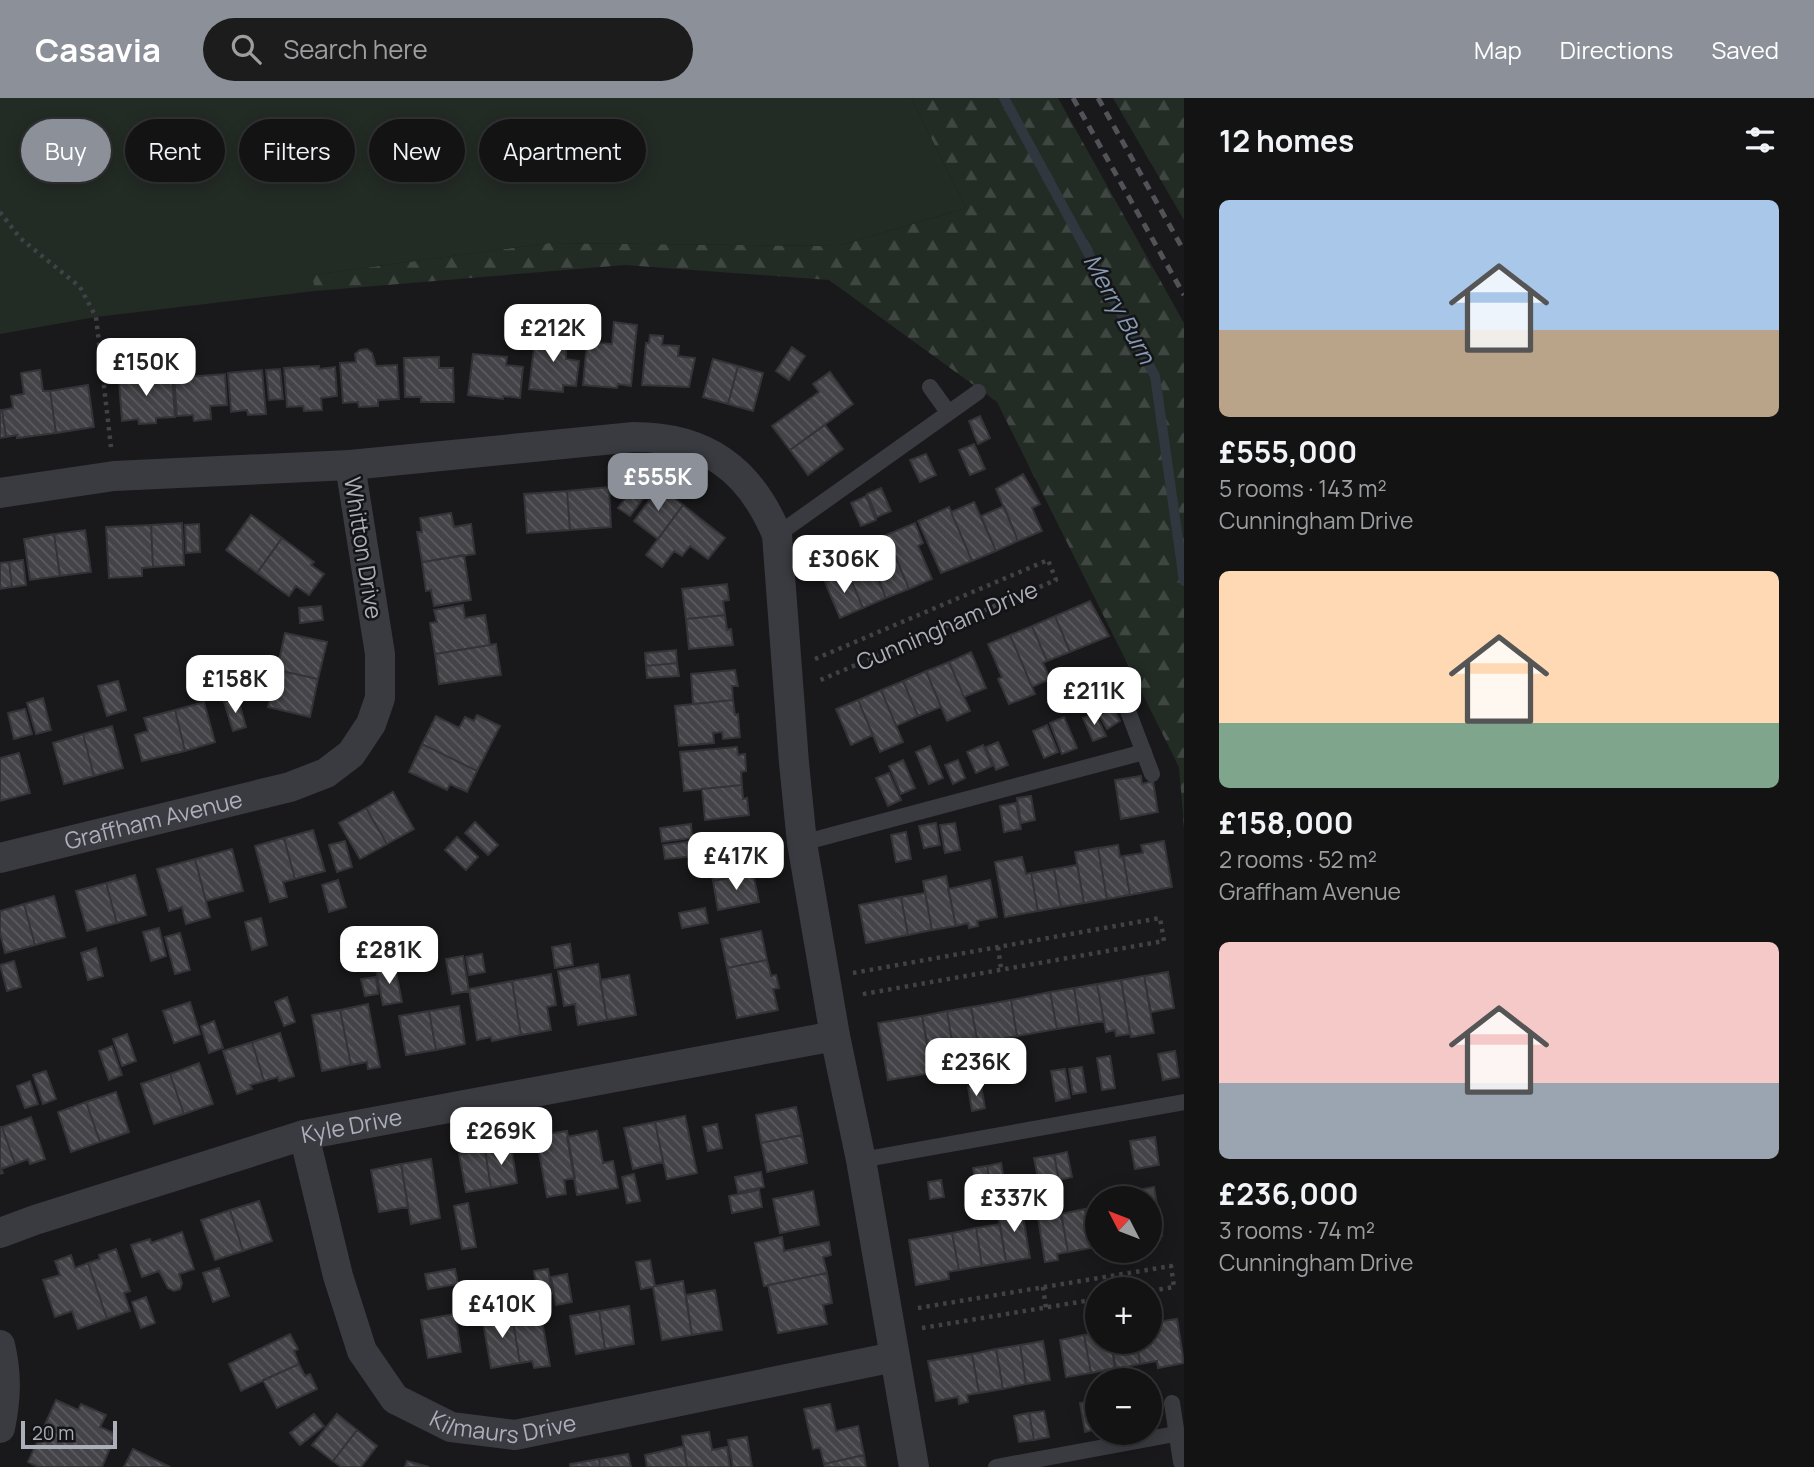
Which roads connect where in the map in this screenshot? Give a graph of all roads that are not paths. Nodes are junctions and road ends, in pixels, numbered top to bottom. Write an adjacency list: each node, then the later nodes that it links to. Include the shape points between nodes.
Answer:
1 (930, 387): 3 (lane)
2 (978, 392): 3 (lane)
3 (948, 412): 6 (lane)
4 (350, 466): 5 (street, Whitton Drive, via 114,476); 6 (street, via 634,436 662,437 709,453 734,470 768,512); 10 (street, Whitton Drive, via 380,654 380,698 371,724 351,754)
5 (0, 493)
6 (777, 535): 11 (street)
7 (1128, 710): 8 (lane)
8 (1144, 752): 9 (lane); 11 (lane)
9 (1152, 774)
10 (307, 781): 12 (street, Graffham Avenue)
11 (802, 843): 13 (street)
12 (0, 858)
13 (835, 1036): 15 (street, Kyle Drive); 16 (street)
14 (1184, 1102): 16 (lane)
15 (304, 1135): 17 (street, Kyle Drive); 18 (street, Kilmaurs Drive, via 338,1276 362,1351 395,1399 451,1427 515,1435)
16 (861, 1160): 18 (street)
17 (0, 1233)
18 (890, 1334): 24 (street)
19 (0, 1345): 21 (street, via 7,1398)
20 (1172, 1403): 22 (lane)
21 (0, 1428)
22 (1175, 1434): 23 (lane); 25 (lane)
23 (1181, 1462)
24 (914, 1467)
25 (996, 1467)

